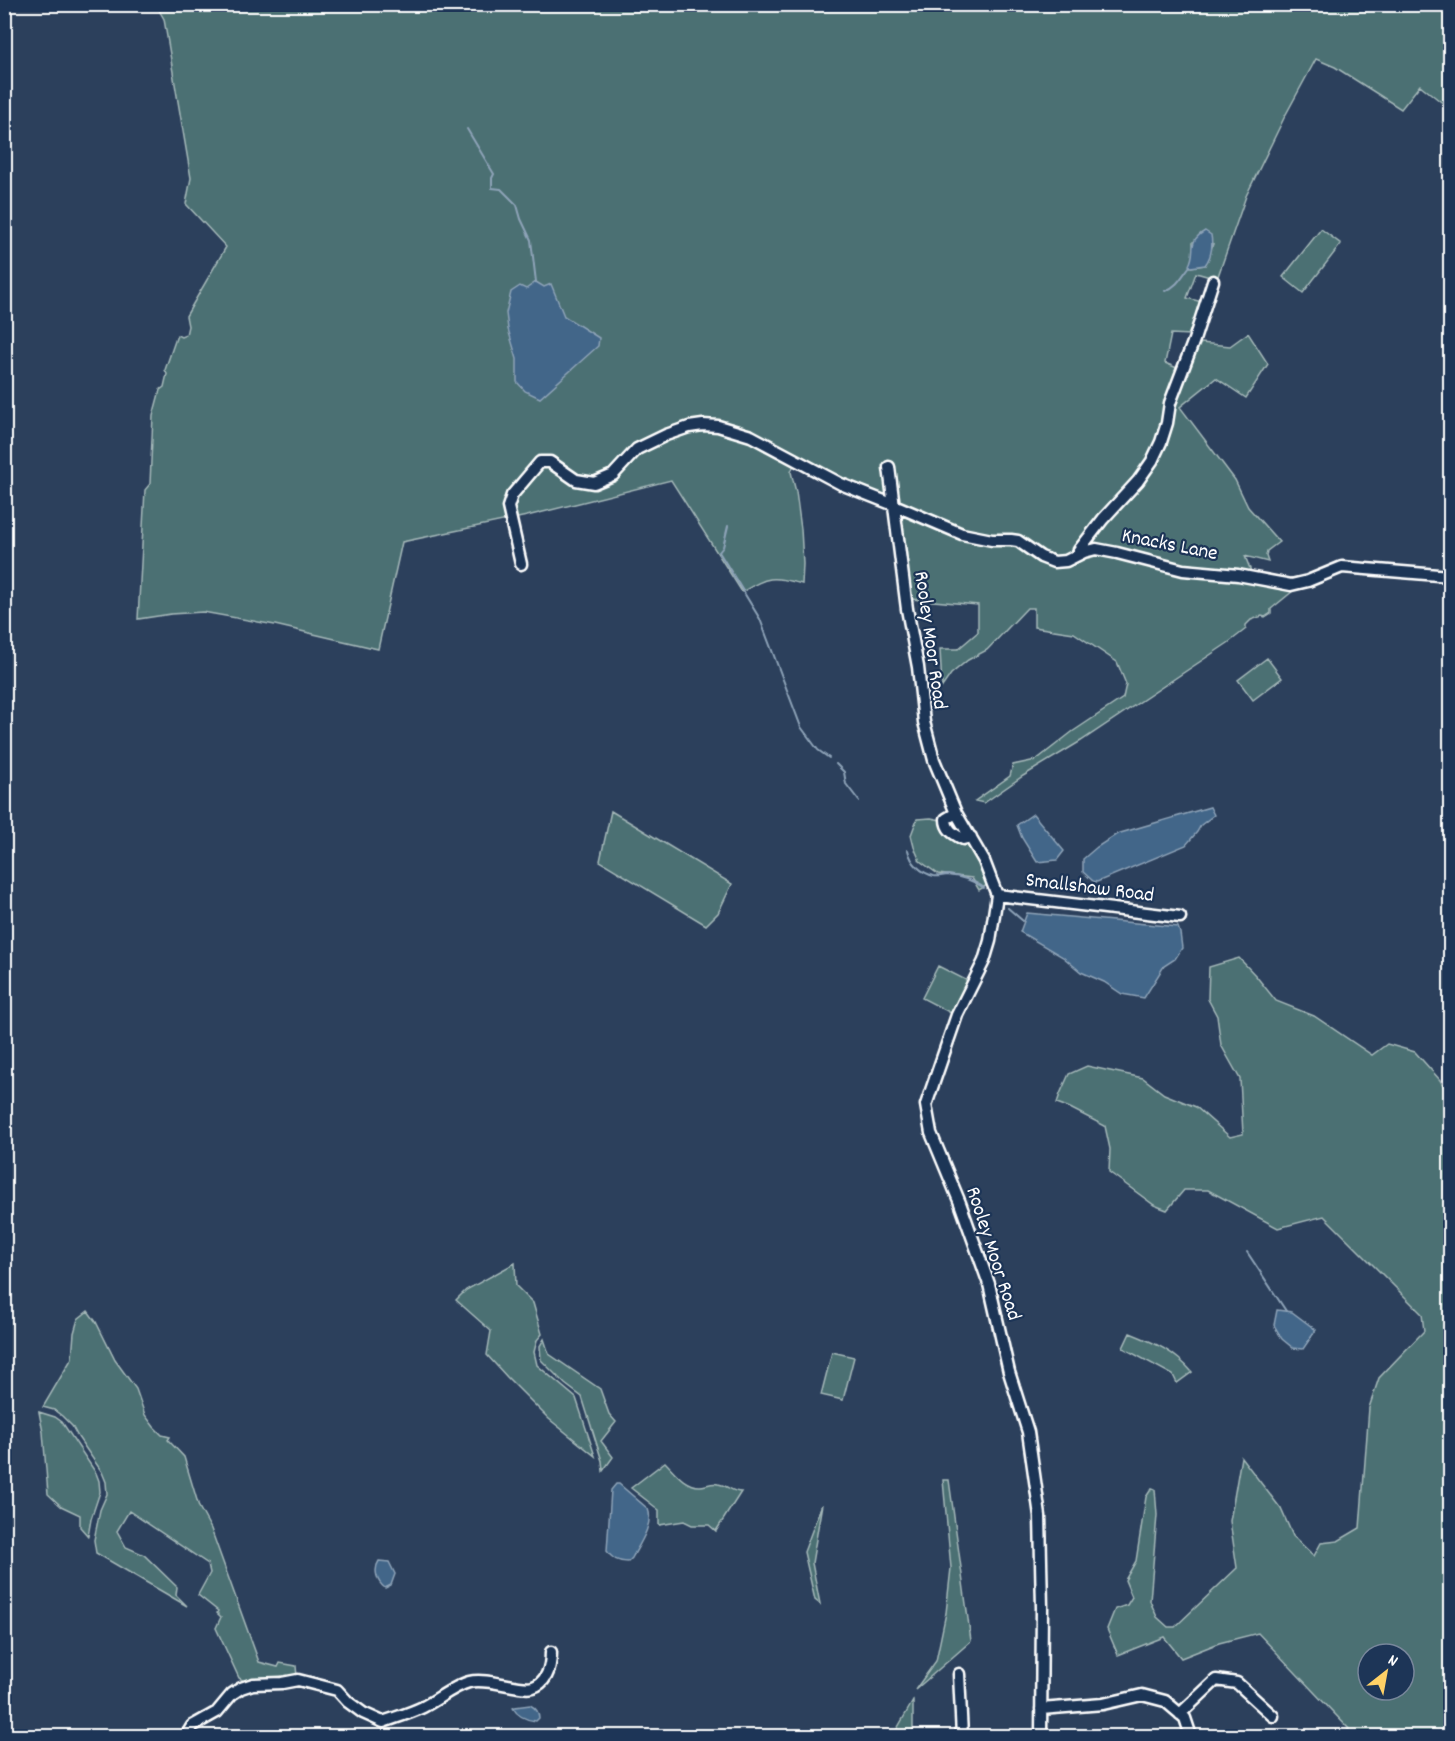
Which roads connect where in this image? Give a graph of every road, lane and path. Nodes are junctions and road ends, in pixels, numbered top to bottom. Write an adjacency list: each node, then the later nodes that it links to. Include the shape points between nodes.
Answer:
1 (1214, 281): 4 (street, via 1152,461 1079,550)
2 (889, 467): 3 (street, Rooley Moor Road)
3 (894, 505): 4 (street, Knacks Lane, via 962,534 1018,541 1054,562); 5 (street, Knacks Lane, via 841,484 751,436 718,426 689,427 637,449 613,475 594,483 576,480 550,462 540,462 509,501); 7 (street, Rooley Moor Road, via 924,722 934,760)
4 (1080, 554): 6 (street, Knacks Lane, via 1106,550 1183,570 1291,585 1342,567)
5 (520, 564)
6 (1450, 576)
7 (956, 813): 8 (street, Rooley Moor Road); 8 (street, Rooley Moor Road, via 946,819 948,829 963,839)
8 (971, 837): 9 (street, Rooley Moor Road)
9 (996, 895): 10 (street, Smallshaw Road); 13 (street, Rooley Moor Road, via 984,961 957,1015 926,1105 931,1133 989,1284 1028,1432 1040,1516)
10 (1180, 916)
11 (552, 1652): 16 (street, via 547,1674 531,1688 467,1682 422,1707 383,1722 348,1702 337,1690 298,1680 253,1684 232,1694 217,1712 192,1726)
12 (959, 1674): 17 (street)
13 (1041, 1710): 14 (street, via 1103,1704 1142,1695 1165,1701); 18 (street, Rooley Moor Road)
14 (1180, 1714): 15 (street, via 1216,1680 1238,1683); 19 (street)
15 (1273, 1716)
16 (186, 1737)
17 (962, 1737)
18 (1041, 1737)
19 (1191, 1737)

